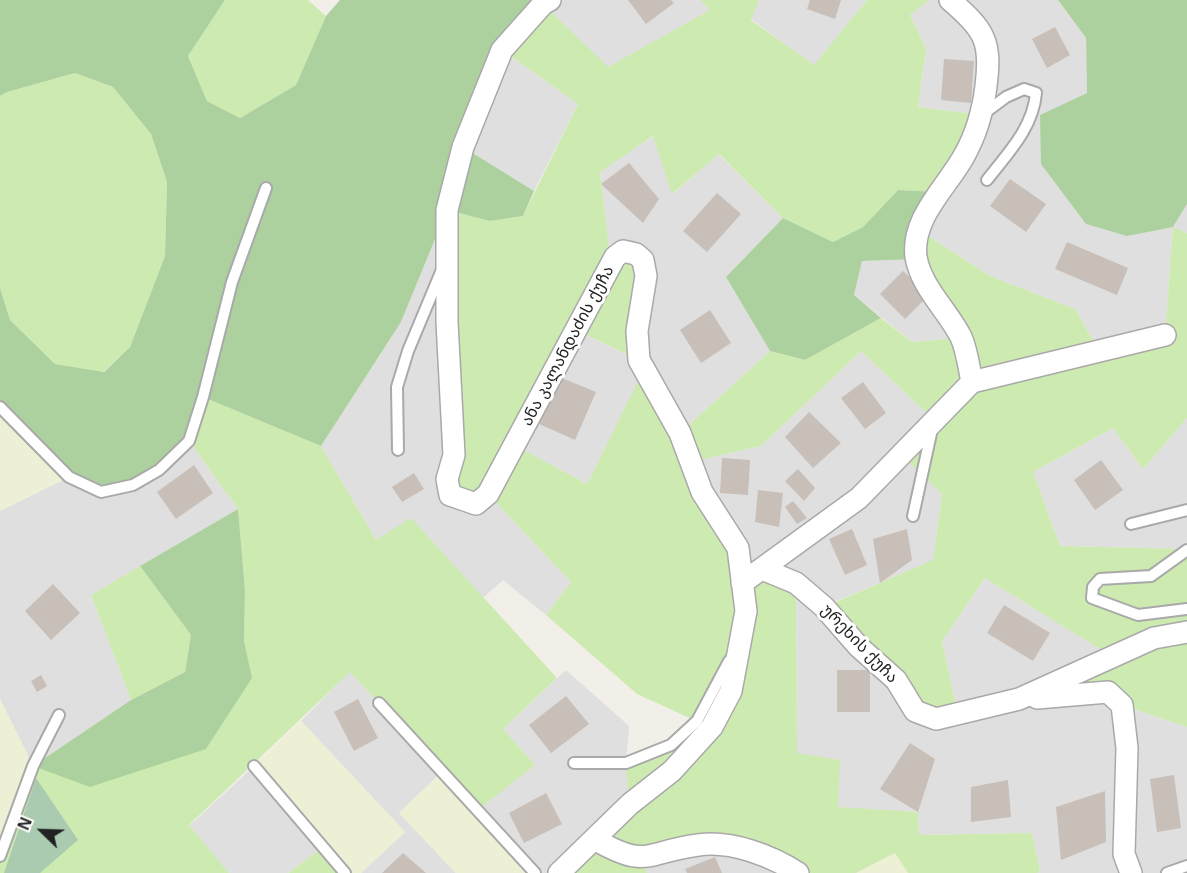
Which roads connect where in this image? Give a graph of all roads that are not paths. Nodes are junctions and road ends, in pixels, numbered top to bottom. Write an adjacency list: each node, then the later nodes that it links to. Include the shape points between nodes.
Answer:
1 (550, 0): 6 (street, ანა კალანდაძის ქუჩა, via 502,50 480,102 463,147 447,210)
2 (950, 0): 3 (street, via 978,25 990,56)
3 (982, 115): 4 (lane, via 1024,89 1036,93 1035,108 1023,133); 8 (street, via 964,156 938,192 919,230 916,257 929,287 961,338)
4 (987, 180)
5 (266, 188): 9 (lane, via 232,282 189,441 159,470 133,485 101,492 69,477)
6 (447, 259): 11 (lane, via 408,351 398,387); 17 (street, ანა კალანდაძის ქუჩა, via 454,455 447,479 450,495 476,504 488,494 615,257 623,251 636,254 643,261 646,276 637,331 639,360 680,433 702,492 738,548)
7 (1165, 335): 8 (street)
8 (972, 382): 10 (street)
9 (0, 407)
10 (934, 420): 13 (lane); 16 (street, via 859,498)
11 (398, 450)
12 (1187, 510): 14 (lane)
13 (913, 516)
14 (1131, 524)
15 (1187, 550): 18 (lane, via 1151,576 1100,579 1093,587 1092,598 1138,615)
16 (762, 569): 17 (street); 21 (street, ურეხის ქუჩა, via 796,583 824,607 859,647 896,680 915,711 936,719)
17 (742, 583): 20 (street, ანა კალანდაძის ქუჩა, via 746,612)
18 (1187, 609)
19 (1187, 632): 21 (street, ურეხის ქუჩა, via 1154,638)
20 (742, 634): 24 (lane, via 697,721 671,745 626,763); 26 (street, ანა კალანდაძის ქუჩა, via 731,692 712,727 672,771)
21 (1019, 699): 33 (street, ურეხის ქუჩა, via 1108,692 1122,705 1127,748 1124,854)
22 (379, 703): 30 (lane)
23 (59, 715): 27 (lane, via 33,766)
24 (574, 763)
25 (254, 766): 29 (lane)
26 (594, 839): 31 (street, ანა კალანდაძის ქუჩა); 32 (street, via 620,854 643,859 700,844 752,849)
27 (0, 855)
28 (1187, 866): 34 (lane)
29 (345, 873)
30 (535, 873)
31 (559, 873)
32 (798, 873)
33 (1131, 873)
34 (1167, 873)

